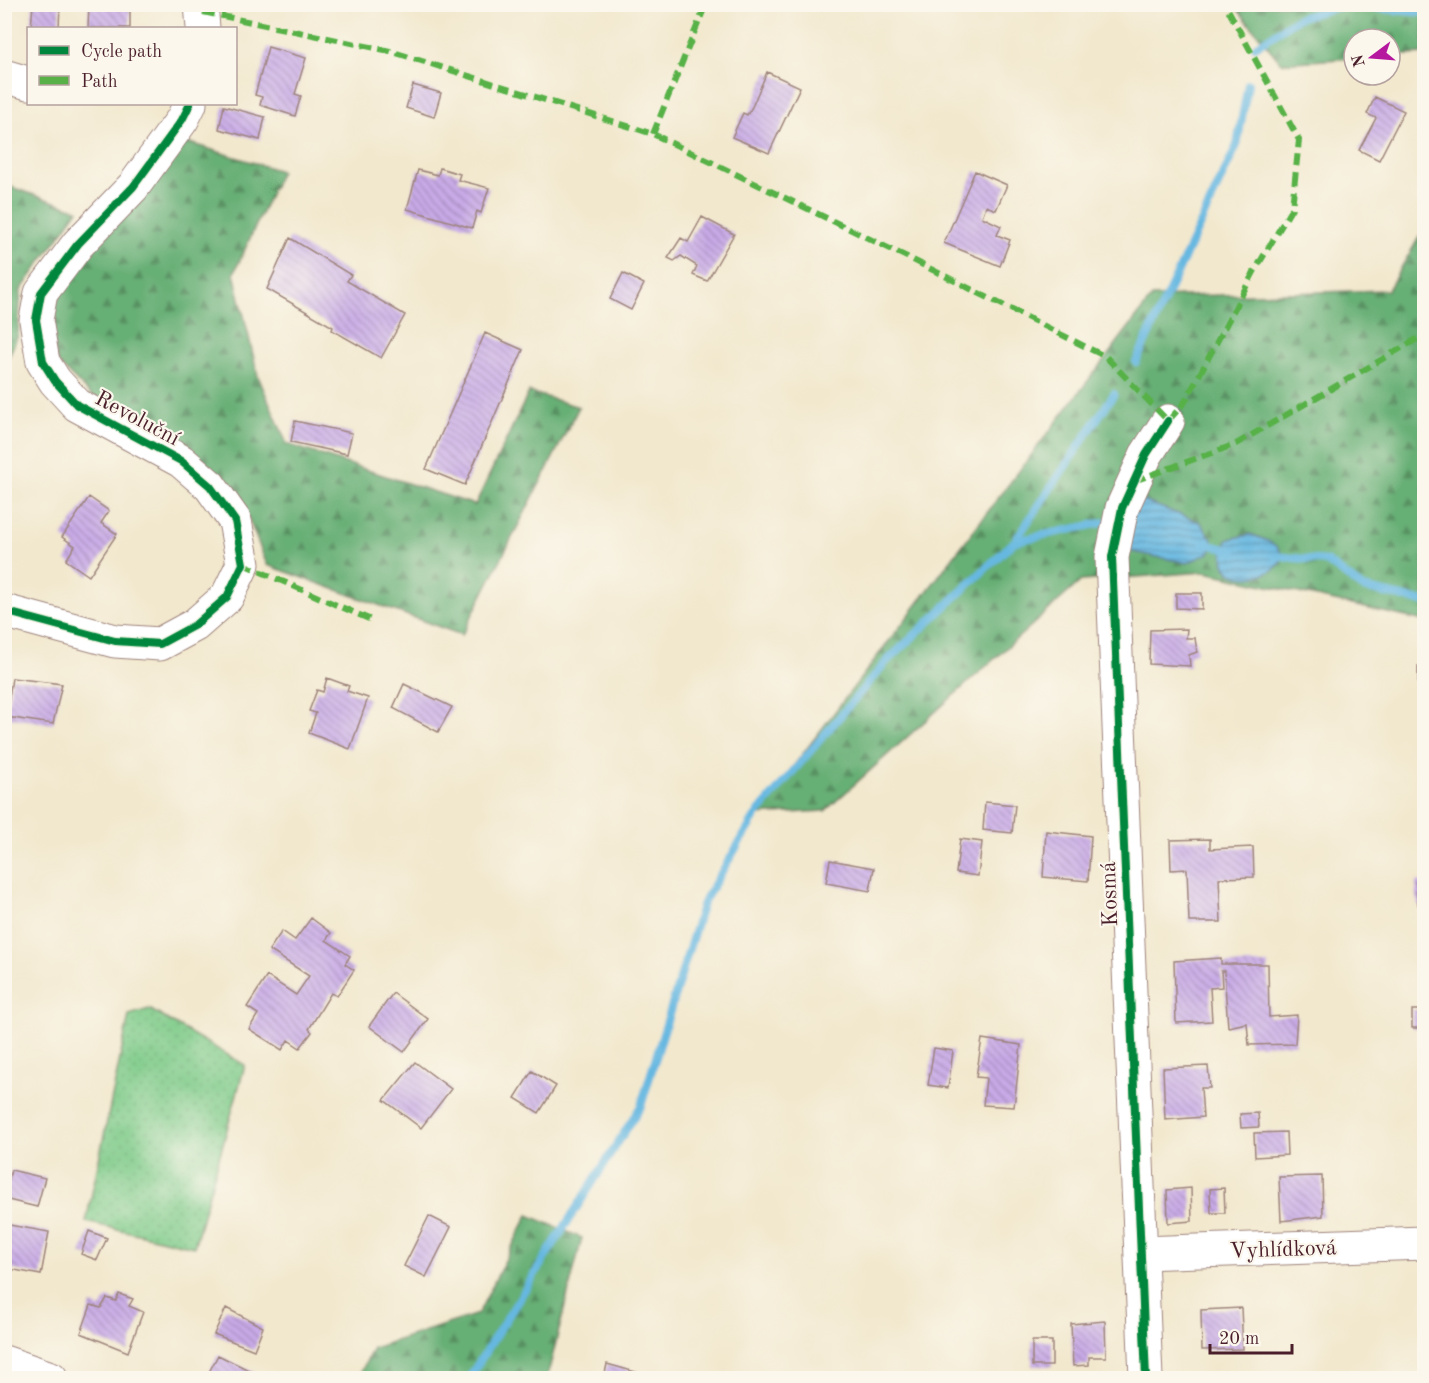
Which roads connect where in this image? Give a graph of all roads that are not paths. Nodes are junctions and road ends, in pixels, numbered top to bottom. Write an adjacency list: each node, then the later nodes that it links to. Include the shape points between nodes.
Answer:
1 (201, 4): 2 (street)
2 (203, 27)
3 (4, 76): 4 (street)
4 (27, 83)
5 (190, 105): 7 (street, Revoluční, via 133,186 78,244 41,292 36,320 43,362 77,405 181,461 210,486 235,521 243,564 227,597 195,625 160,644 115,641)
6 (1168, 421): 9 (street, Kosmá, via 1146,455 1122,508 1112,557)
7 (4, 612)
8 (1425, 1243): 9 (street, Vyhlídková)
9 (1141, 1253): 12 (street, Kosmá)
10 (4, 1362): 11 (street)
11 (51, 1378)
12 (1146, 1378)

